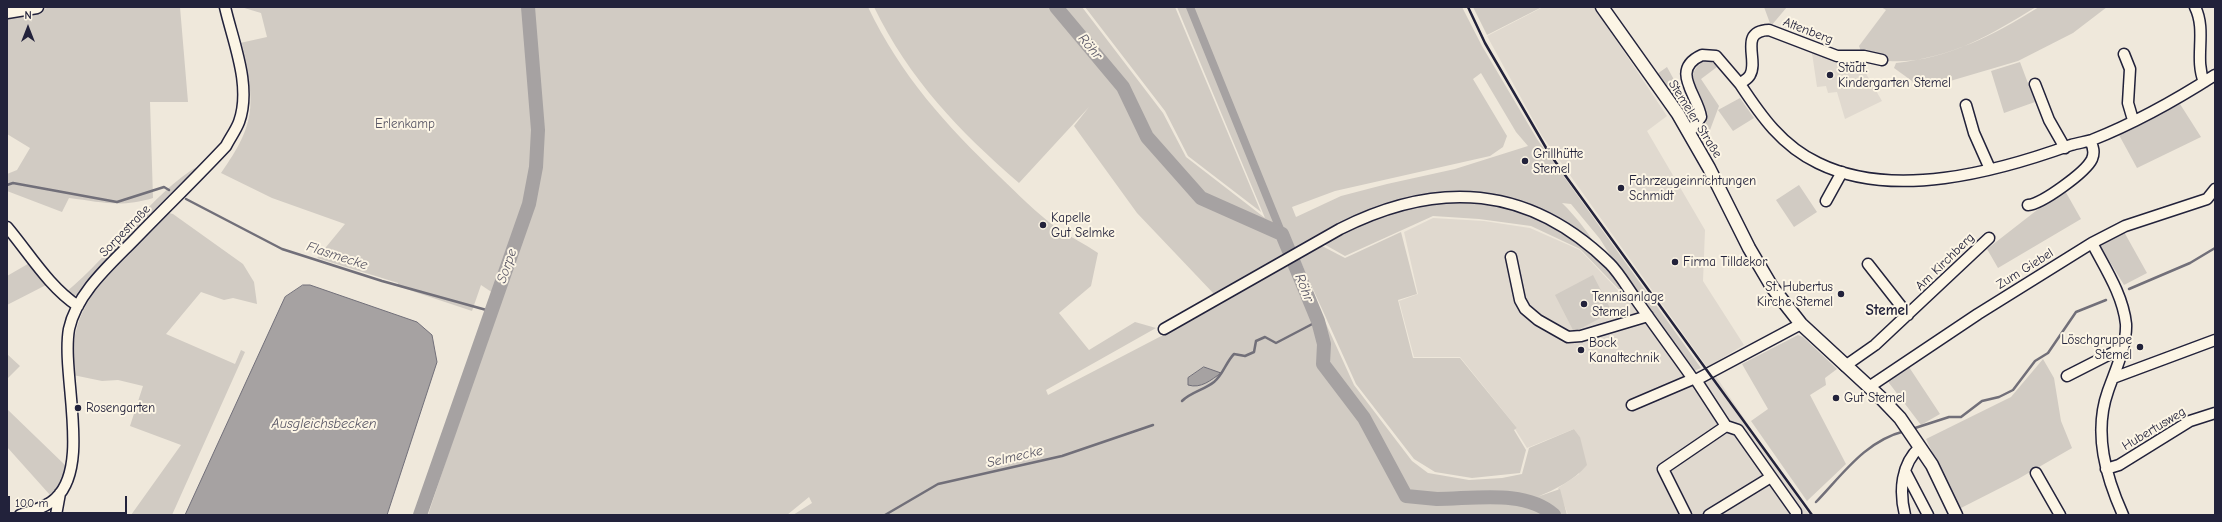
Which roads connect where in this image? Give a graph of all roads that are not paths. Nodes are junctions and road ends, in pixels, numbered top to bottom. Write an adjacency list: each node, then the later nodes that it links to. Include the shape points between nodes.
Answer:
1 (37, 7): 5 (main road)
2 (225, 7): 27 (street, Sorpestraße, via 242,83 242,108 235,131 226,146 101,275)
3 (1602, 7): 14 (main road, Stemeler Straße)
4 (2195, 7): 9 (street, via 2199,14 2201,42 2199,71)
5 (7, 12)
6 (2124, 54): 13 (street, via 2130,69 2128,103)
7 (1882, 60): 10 (street, Altenberg, via 1864,56 1837,56 1769,30 1756,34 1751,42 1753,64 1750,75)
8 (2215, 75): 9 (street)
9 (2204, 82): 13 (street)
10 (1740, 84): 14 (street, via 1716,56 1702,55 1694,60 1687,69 1686,76 1690,91 1700,108 1701,117); 18 (street, via 1763,118 1780,137 1818,163)
11 (2035, 84): 16 (street, via 2049,120)
12 (1966, 105): 17 (street, via 1974,133)
13 (2133, 120): 15 (street)
14 (1689, 133): 30 (main road, Stemeler Straße, via 1772,287)
15 (2090, 140): 16 (street); 21 (street, via 2094,152 2088,165 2041,202)
16 (2065, 148): 17 (street)
17 (1990, 170): 18 (street, via 1935,179 1879,181)
18 (1842, 172): 20 (street)
19 (2215, 190): 24 (street, Zum Giebel, via 2208,199 2125,226)
20 (1826, 200)
21 (2028, 205)
22 (7, 227): 27 (street, via 66,297)
23 (1989, 238): 28 (street, Am Kirchberg)
24 (2092, 243): 33 (street, via 2118,295 2126,324); 38 (street, Zum Giebel, via 1978,314)
25 (1511, 257): 29 (street, via 1520,300 1525,309 1547,326 1568,337 1581,336)
26 (1868, 264): 28 (street)
27 (78, 306): 47 (street, Sorpestraße, via 70,329 68,345 73,449 68,476)
28 (1908, 315): 34 (street, Am Kirchberg)
29 (1648, 316): 31 (street, via 1610,264 1569,231 1535,211 1507,201 1456,196 1434,198 1386,210 1340,229); 37 (street)
30 (1801, 324): 34 (main road, Stemeler Straße); 37 (street)
31 (1164, 329)
32 (2215, 340): 36 (street)
33 (2122, 348): 35 (street); 36 (street)
34 (1845, 366): 38 (main road, Stemeler Straße)
35 (2067, 376)
36 (2113, 378): 43 (street, via 2107,393 2102,422)
37 (1695, 380): 39 (street); 41 (street)
38 (1869, 387): 42 (main road, Stemeler Straße, via 1900,418)
39 (1632, 405)
40 (2215, 413): 43 (street, Hubertusweg, via 2190,421 2119,465)
41 (1726, 426): 46 (street, via 1738,430); 50 (street, via 1663,469)
42 (1920, 447): 44 (street, via 1914,452); 55 (main road, Stemeler Straße, via 1932,465)
43 (2106, 469): 57 (street)
44 (1905, 471): 53 (street, via 1902,490); 54 (street)
45 (2036, 473): 56 (street)
46 (1771, 477): 51 (street); 52 (street)
47 (61, 492): 48 (street, Sorpestraße, via 47,504); 49 (street, Sorpestraße)
48 (20, 515)
49 (56, 515)
50 (1686, 515)
51 (1709, 515)
52 (1796, 515)
53 (1905, 515)
54 (1928, 515)
55 (1956, 515)
56 (2060, 515)
57 (2123, 515)

